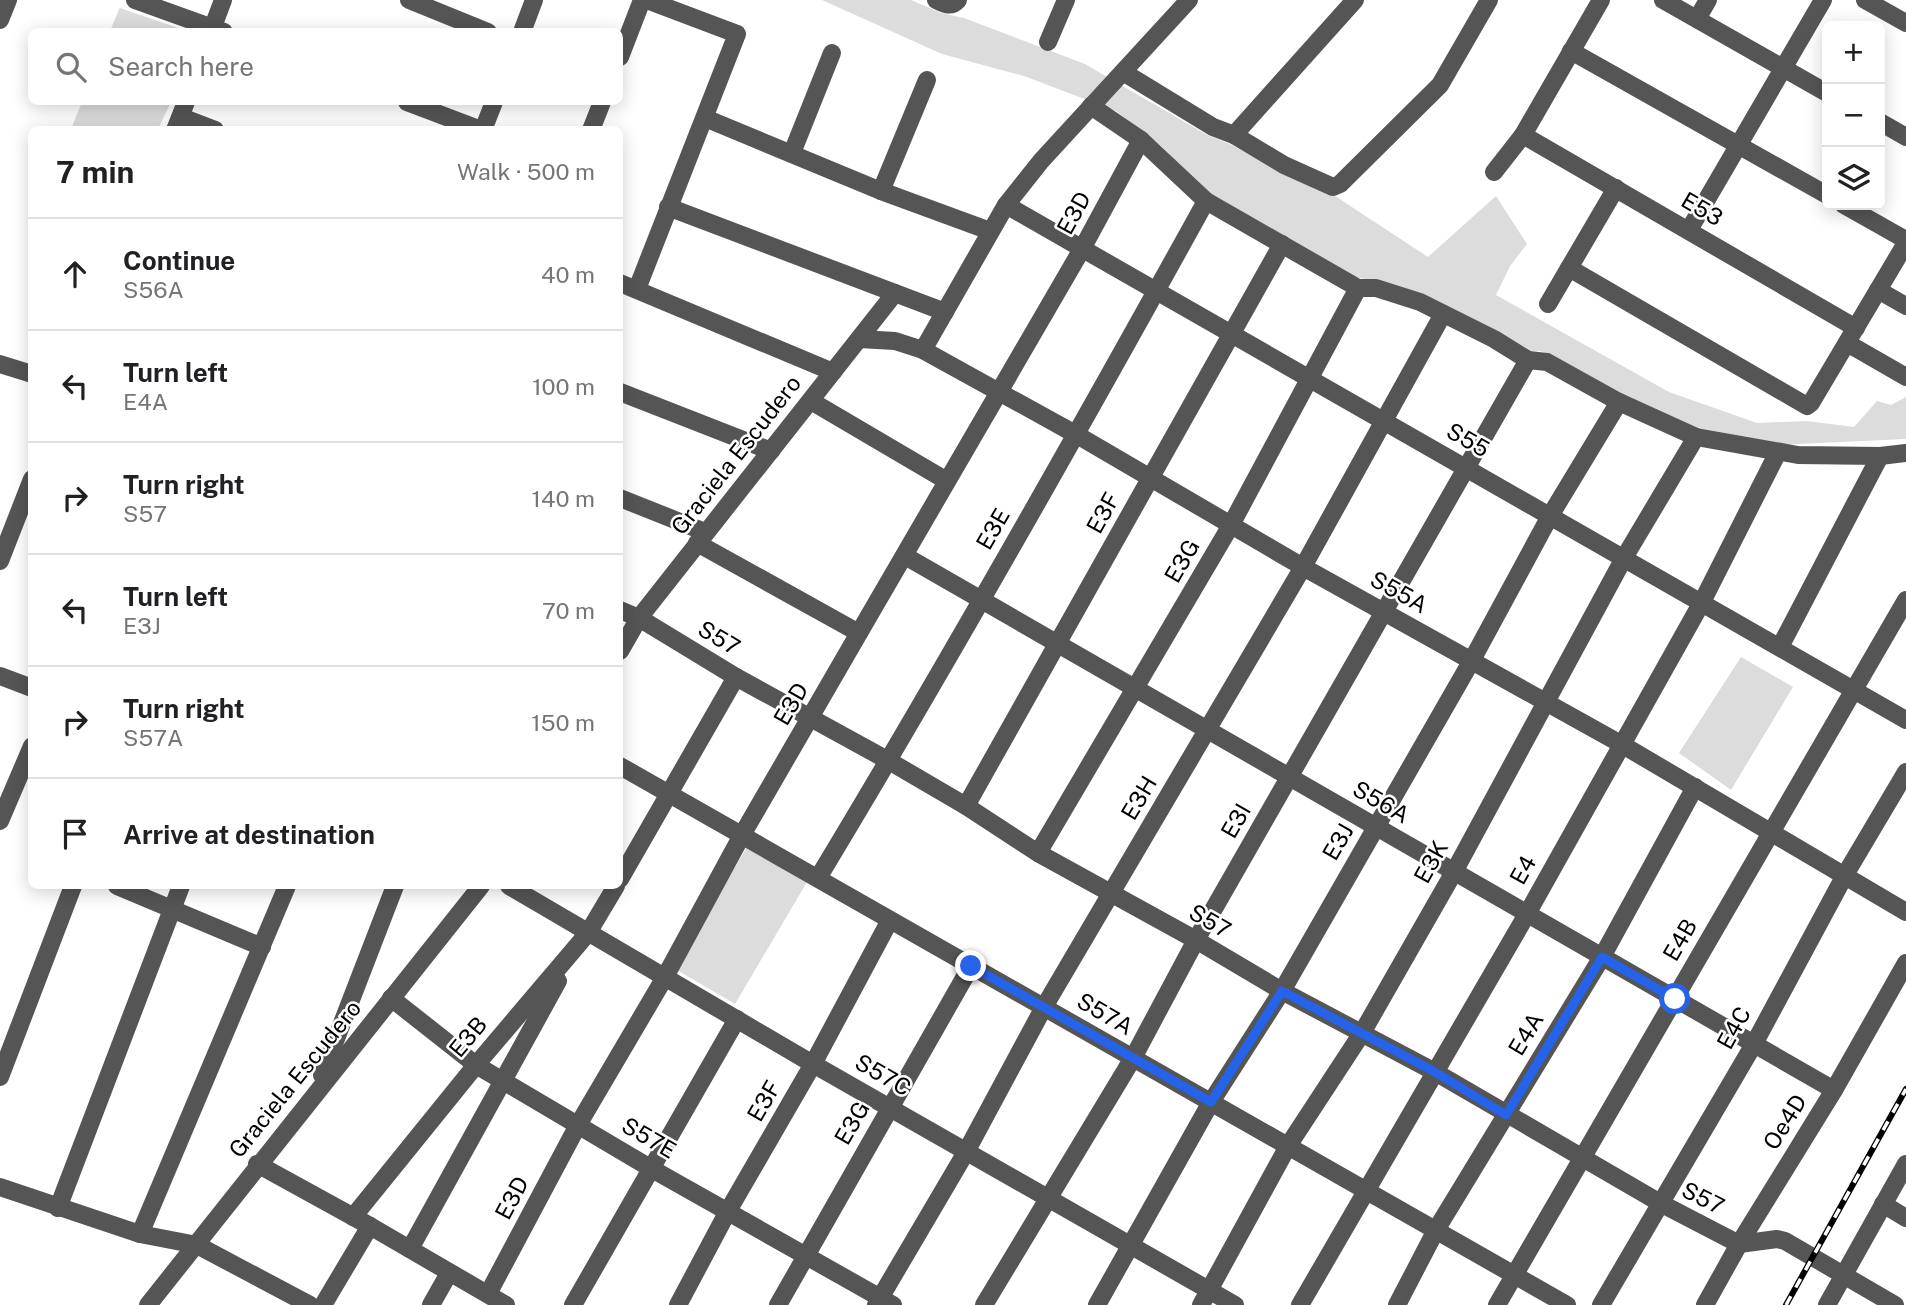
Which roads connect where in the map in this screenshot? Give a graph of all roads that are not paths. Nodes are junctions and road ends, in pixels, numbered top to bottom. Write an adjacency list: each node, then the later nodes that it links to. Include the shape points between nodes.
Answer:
1 (8, 0): 17 (street)
2 (135, 0): 19 (street)
3 (223, 0): 20 (street)
4 (409, 0): 21 (street)
5 (534, 0): 22 (street)
6 (644, 0): 24 (street); 36 (street, via 737,34)
7 (1066, 0): 23 (street)
8 (1189, 0): 28 (street)
9 (1355, 0): 42 (street)
10 (1489, 0): 42 (street, via 1440,85 1340,184 1333,187 1284,165)
11 (1601, 0): 25 (street)
12 (1663, 0): 16 (street)
13 (1708, 0): 16 (street)
14 (1823, 0): 27 (street)
15 (1865, 0): 18 (street)
16 (1697, 19): 27 (street)
17 (0, 20)
18 (1906, 23)
19 (210, 28)
20 (216, 28)
21 (478, 28)
22 (524, 28)
23 (1048, 42)
24 (623, 50)
25 (1572, 51): 43 (street); 46 (street)
26 (832, 53): 47 (street)
27 (1784, 68): 30 (street); 46 (street)
28 (1123, 72): 34 (street); 42 (street)
29 (927, 80): 50 (street)
30 (1822, 90)
31 (415, 105): 39 (street)
32 (493, 105): 40 (street)
33 (601, 105): 41 (street)
34 (1091, 107): 45 (street); 53 (street)
35 (181, 116): 38 (street)
36 (705, 118): 47 (street); 54 (street)
37 (1885, 125): 44 (street)
38 (205, 126)
39 (471, 126)
40 (484, 126)
41 (593, 126)
42 (1234, 135)
43 (1523, 135): 48 (street); 49 (street, E53)
44 (1906, 137)
45 (1141, 141): 52 (street); 60 (street, E3D)
46 (1739, 144): 51 (street); 56 (street)
47 (792, 153): 50 (street)
48 (1494, 172)
49 (1616, 188): 56 (street, E53); 61 (street)
50 (881, 191): 57 (street)
51 (1822, 192)
52 (1206, 201): 59 (street); 66 (street, E3E)
53 (1006, 205): 57 (street); 60 (street, S55)
54 (668, 207): 64 (street); 67 (street)
55 (1852, 210): 58 (street)
56 (1689, 230): 73 (street, E53)
57 (989, 231): 70 (street)
58 (1906, 242): 65 (street)
59 (1282, 244): 63 (street); 72 (street, E3F)
60 (1083, 249): 66 (street, S55); 83 (street, E3D)
61 (1569, 268): 68 (street); 73 (street, via 1807,406)
62 (623, 284): 64 (street)
63 (1358, 288): 71 (street, via 1397,293); 81 (street, E3G)
64 (637, 289): 78 (street)
65 (1878, 290): 69 (street); 73 (street)
66 (1156, 291): 72 (street, S55); 87 (street, E3E)
67 (895, 293): 70 (street); 74 (street, Graciela Escudero)
68 (1548, 304)
69 (1906, 306)
70 (945, 312): 75 (street)
71 (1443, 314): 76 (street); 86 (street, E3H)
72 (1232, 334): 81 (street, S55); 94 (street, E3F)
73 (1852, 336): 80 (street, E53)
74 (859, 338): 75 (street, S55A, via 895,341); 78 (street, Graciela Escudero)
75 (923, 350): 83 (street, S55A)
76 (1528, 360): 85 (street, via 1547,362); 93 (street, E3I)
77 (0, 364): 79 (street)
78 (833, 372): 84 (street, Graciela Escudero)
79 (28, 373)
80 (1906, 377)
81 (1311, 379): 86 (street, S55); 99 (street, E3G)
82 (623, 393): 89 (street)
83 (999, 393): 87 (street, S55A); 95 (street, E3D)
84 (811, 401): 89 (street, Graciela Escudero); 95 (street)
85 (1619, 402): 88 (street); 98 (street, E3J)
86 (1385, 422): 93 (street, S55); 104 (street, E3H)
87 (1077, 435): 94 (street, S55A); 105 (street, E3E)
88 (1696, 437): 90 (street); 102 (street, E3K)
89 (771, 451): 100 (street, Graciela Escudero)
90 (1778, 452): 92 (street); 107 (street, E4)
91 (1906, 453): 92 (street)
92 (1880, 456): 114 (street)
93 (1466, 467): 98 (street, S55); 109 (street, E3I)
94 (1151, 478): 99 (street, S55A); 112 (street, E3F)
95 (947, 481): 101 (street, E3D)
96 (28, 489): 103 (street)
97 (623, 499): 100 (street)
98 (1550, 516): 102 (street, S55); 115 (street, E3J)
99 (1231, 525): 104 (street, S55A); 119 (street, E3G)
100 (701, 538): 110 (street, Graciela Escudero); 111 (street)
101 (905, 556): 105 (street, S56A); 111 (street, E3D)
102 (1625, 558): 107 (street, S55); 121 (street, E3K)
103 (0, 561)
104 (1303, 567): 109 (street, S55A); 124 (street, E3H)
105 (980, 600): 112 (street, S56A); 127 (street, E3E)
106 (1906, 600): 120 (street, E4B)
107 (1702, 602): 114 (street, S55); 125 (street, E4)
108 (623, 611): 110 (street, S57)
109 (1383, 612): 115 (street, S55A); 130 (street, E3I)
110 (639, 618): 113 (street, Graciela Escudero); 117 (street, S57)
111 (859, 633): 122 (street, E3D)
112 (1057, 645): 119 (street, S56A); 133 (street, E3F)
113 (623, 646)
114 (1780, 648): 120 (street, S55)
115 (1472, 660): 121 (street, S55A); 135 (street, E3J)
116 (0, 676): 118 (street)
117 (736, 677): 122 (street, S57); 132 (street)
118 (28, 686)
119 (1135, 689): 124 (street, S56A); 138 (street, E3G)
120 (1855, 691): 123 (street, S55); 136 (street, E4B)
121 (1544, 703): 125 (street, S55A); 139 (street, E3K)
122 (811, 719): 127 (street, S57); 137 (street, E3D)
123 (1906, 720)
124 (1208, 731): 130 (street, S56A); 151 (street, E3H)
125 (1621, 744): 131 (street, S55A); 154 (street, E4)
126 (28, 755): 134 (street)
127 (889, 761): 133 (street, S57); 142 (street, E3E)
128 (623, 767): 132 (street, S57A)
129 (1906, 772): 141 (street, E4C)
130 (1290, 778): 135 (street, S56A); 157 (street, E3I)
131 (1695, 787): 136 (street, S55A); 160 (street, E4A)
132 (669, 794): 137 (street, S57A); 140 (street)
133 (966, 806): 138 (street, S57)
134 (0, 821)
135 (1375, 827): 139 (street, S56A); 164 (street, E3J)
136 (1771, 832): 141 (street, S55A); 166 (street, E4B)
137 (743, 835): 142 (street, S57A); 163 (street, E3D)
138 (1038, 853): 151 (street, S57)
139 (1454, 872): 154 (street, S56A); 169 (street, E3K)
140 (623, 874)
141 (1845, 875): 153 (street, S55A); 170 (street, E4C)
142 (818, 878): 155 (street, S57A)
143 (72, 889): 175 (street)
144 (124, 889): 152 (street)
145 (180, 889): 152 (street)
146 (286, 889): 158 (street)
147 (394, 889): 178 (street)
148 (479, 889): 165 (street, Graciela Escudero)
149 (514, 889): 156 (street, S57C)
150 (614, 889): 156 (street, E3B)
151 (1111, 894): 157 (street, S57); 167 (street, E3H)
152 (172, 908): 158 (street); 194 (street)
153 (1906, 912)
154 (1527, 914): 160 (street, S56A); 174 (street, E4)
155 (890, 920): 162 (street, S57A); 172 (street, E3F)
156 (588, 933): 159 (street, E3B); 163 (street, S57C)
157 (1196, 940): 164 (street, S57); 171 (street, E3I)
158 (262, 947): 200 (street)
159 (574, 950): 173 (street, E3B); 176 (street)
160 (1602, 957): 166 (street, S56A); 181 (street, E4A)
161 (1906, 963): 177 (street, Oe4D)
162 (971, 966): 167 (street, S57A); 180 (street, E3G)
163 (665, 978): 168 (street, S57C); 182 (street, E3D)
164 (1282, 991): 169 (street, S57); 179 (street, E3J)
165 (391, 998): 173 (street, S57E); 178 (street, Graciela Escudero)
166 (1675, 999): 170 (street, S56A); 185 (street, E4B)
167 (1044, 1007): 171 (street, S57A); 184 (street, E3H)
168 (737, 1019): 172 (street, S57C); 188 (street)
169 (1362, 1033): 174 (street, S57); 183 (street, E3K)
170 (1754, 1044): 177 (street, S56A); 192 (street, E4C)
171 (1133, 1058): 179 (street, S57A); 191 (street, E3I)
172 (813, 1064): 180 (street, S57C); 195 (street, E3F)
173 (476, 1065): 176 (street, S57E); 196 (street, E3B)
174 (1435, 1072): 181 (street, S57); 190 (street, E4)
175 (0, 1077)
176 (503, 1082): 182 (street, S57E); 204 (street)
177 (1834, 1090): 201 (street, Oe4D)
178 (316, 1091): 186 (street, Graciela Escudero)
179 (1211, 1102): 183 (street, S57A); 203 (street, E3J)
180 (890, 1107): 184 (street, S57C); 205 (street, E3G)
181 (1506, 1115): 185 (street, S57); 199 (street, E4A)
182 (579, 1125): 188 (street, S57E); 209 (street, E3D)
183 (1287, 1146): 190 (street, S57A); 210 (street, E3K)
184 (966, 1152): 191 (street, S57C); 211 (street, E3H)
185 (1582, 1159): 192 (street, S57); 208 (street, E4B)
186 (257, 1164): 196 (street); 202 (street, Graciela Escudero)
187 (1906, 1164): 193 (street)
188 (652, 1169): 195 (street, S57E); 217 (street)
189 (0, 1187): 194 (street)
190 (1365, 1190): 199 (street, S57A); 223 (street, E4)
191 (1048, 1197): 203 (street, S57C); 220 (street, E3I)
192 (1662, 1204): 201 (street, S57); 227 (street, E4C)
193 (1882, 1204): 197 (street); 207 (street)
194 (58, 1208): 200 (street)
195 (728, 1211): 205 (street, S57E); 218 (street, E3F)
196 (353, 1217): 198 (street)
197 (1906, 1218)
198 (370, 1226): 204 (street); 214 (street)
199 (1436, 1230): 208 (street, S57A); 224 (street, E4A)
200 (140, 1234): 202 (street)
201 (1739, 1244): 207 (street, S57, via 1785,1241); 228 (street, Oe4D)
202 (197, 1245): 212 (street, Graciela Escudero); 213 (street)
203 (1133, 1245): 210 (street, S57C); 221 (street, E3J)
204 (410, 1249): 206 (street)
205 (806, 1255): 211 (street, S57E); 219 (street, E3G)
206 (449, 1273): 209 (street); 215 (street)
207 (1845, 1274): 229 (street); 230 (street)
208 (1514, 1275): 225 (street, E4B); 226 (street, S57A)
209 (488, 1294): 216 (street)
210 (1205, 1298): 222 (street, S57C)
211 (883, 1302)
212 (148, 1305)
213 (310, 1305)
214 (323, 1305)
215 (431, 1305)
216 (506, 1305)
217 (573, 1305)
218 (678, 1305)
219 (778, 1305)
220 (984, 1305)
221 (1097, 1305)
222 (1235, 1305)
223 (1300, 1305)
224 (1397, 1305)
225 (1497, 1305)
226 (1567, 1305)
227 (1601, 1305)
228 (1705, 1305)
229 (1827, 1305)
230 (1895, 1305)

